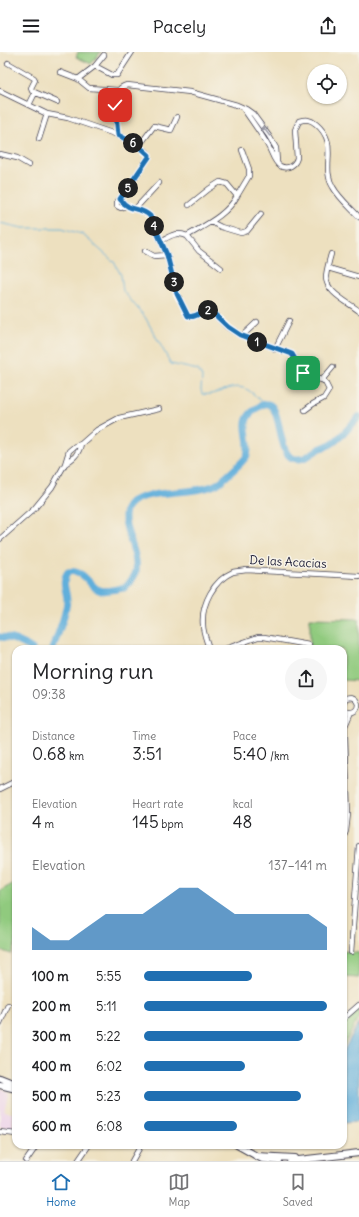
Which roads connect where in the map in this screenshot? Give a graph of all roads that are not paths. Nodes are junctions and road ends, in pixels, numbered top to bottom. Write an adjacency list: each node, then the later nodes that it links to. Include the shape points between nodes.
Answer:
1 (132, 52): 4 (street, via 117,75)
2 (104, 55): 4 (street)
3 (8, 63): 9 (street, via 34,78 31,89)
4 (95, 66): 6 (street)
5 (60, 72): 6 (street)
6 (78, 79): 8 (street, via 89,88)
7 (0, 90): 11 (street)
8 (117, 90): 14 (street, via 114,98); 25 (street, via 127,85 190,92 237,105 243,108 268,146 274,160 288,168 293,166 297,158 296,126 299,121 305,119 313,122 318,125 329,142 332,186)
9 (34, 93): 10 (street); 11 (street)
10 (57, 102)
11 (29, 105): 12 (street)
12 (47, 114): 14 (street, via 68,118); 15 (street)
13 (177, 117): 16 (street, via 171,130 154,126)
14 (118, 135): 16 (street)
15 (38, 139)
16 (139, 146): 23 (street, via 149,157 120,199 125,206)
17 (242, 150): 21 (street, via 249,168 249,176)
18 (0, 154): 19 (street, via 17,158)
19 (29, 165)
20 (159, 183): 23 (street)
21 (237, 196): 22 (street, via 227,184 220,182); 26 (street, via 230,208)
22 (189, 204)
23 (135, 209): 28 (street, via 148,214)
24 (261, 214): 26 (street, via 244,233 221,228)
25 (359, 217)
26 (210, 222): 27 (street)
27 (187, 236): 28 (street, via 182,233 176,234); 32 (street, via 199,251)
28 (161, 241): 31 (street)
29 (145, 251): 31 (street, via 154,256)
30 (331, 254): 33 (street)
31 (167, 255): 38 (street, via 177,294 188,316 196,316 204,310 210,310)
32 (221, 268)
33 (328, 268): 34 (street); 35 (street, via 326,276 331,290)
34 (359, 277)
35 (359, 311)
36 (289, 321): 39 (street)
37 (257, 322): 38 (street)
38 (242, 336): 39 (street)
39 (275, 349): 41 (street, via 292,354 306,376)
40 (333, 367): 41 (street)
41 (322, 380): 43 (street, via 328,388 327,394)
42 (158, 409): 44 (street, via 119,418 97,430)
43 (305, 410)
44 (82, 444): 45 (street, via 74,458); 45 (street, via 69,451)
45 (64, 464): 46 (street, via 52,487 34,509)
46 (0, 539)
47 (359, 576): 48 (street, De las Acacias, via 246,570 234,572 212,589 205,606 202,624)
48 (208, 645)
49 (236, 645): 50 (street, via 258,637)
50 (309, 645)
51 (347, 698): 52 (street, via 355,699)
52 (358, 704): 54 (street)
53 (347, 710): 54 (street)
54 (351, 712): 55 (street)
55 (347, 721)
56 (12, 783): 57 (street)
57 (0, 789)
58 (347, 803): 59 (street)
59 (347, 818)
60 (359, 846): 61 (street)
61 (358, 891): 62 (street)
62 (351, 952)
63 (8, 1005): 66 (street)
64 (359, 1005): 65 (street)
65 (347, 1016)
66 (0, 1023)
67 (0, 1078): 68 (street)
68 (12, 1082)
69 (0, 1085): 70 (street)
70 (12, 1088)
71 (0, 1132): 72 (street)
72 (12, 1134)
73 (34, 1149): 80 (street)
74 (86, 1149): 81 (street)
75 (139, 1149): 82 (street)
76 (243, 1149): 78 (street)
77 (359, 1153): 79 (street)
78 (255, 1158): 79 (street, via 263,1155); 83 (street)
79 (311, 1159): 85 (street)
80 (26, 1161)
81 (78, 1161)
82 (132, 1161)
83 (279, 1161)
84 (290, 1161): 85 (street)
85 (301, 1161)

